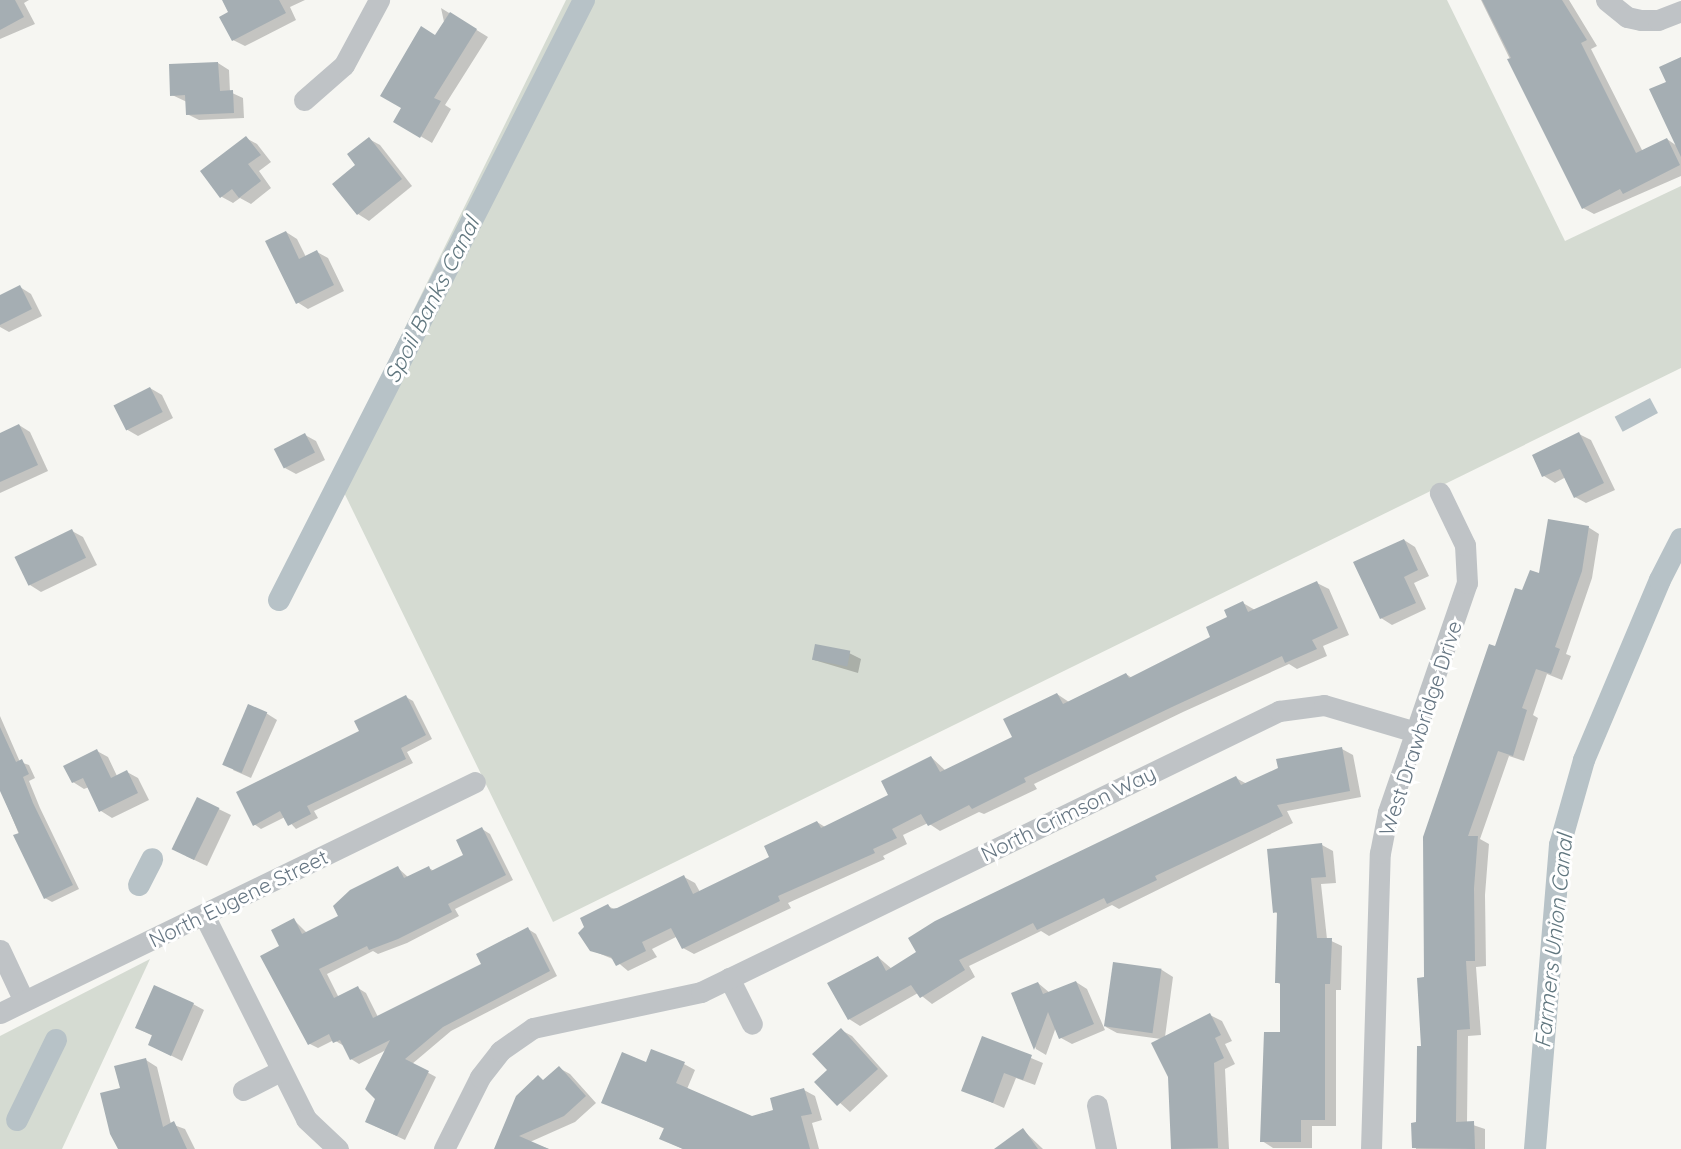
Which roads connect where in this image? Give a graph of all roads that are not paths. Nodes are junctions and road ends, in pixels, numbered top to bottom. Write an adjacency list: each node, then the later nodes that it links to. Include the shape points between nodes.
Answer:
1 (379, 0): 4 (street, via 344,65)
2 (1606, 0): 3 (street, via 1627,17 1658,20)
3 (1681, 11)
4 (304, 100)
5 (1440, 494): 6 (street, West Drawbridge Drive, via 1465,545 1467,583)
6 (1416, 732): 10 (street, North Crimson Way, via 1324,705 1279,711); 20 (street, West Drawbridge Drive, via 1388,812 1380,853)
7 (475, 782): 8 (street, North Eugene Street)
8 (204, 915): 11 (street, North Eugene Street); 14 (street)
9 (0, 950): 11 (street)
10 (729, 978): 13 (street); 18 (street, North Crimson Way, via 701,992 533,1028 500,1051 480,1077)
11 (24, 1001): 12 (street, North Eugene Street)
12 (0, 1013)
13 (752, 1024)
14 (280, 1071): 15 (street); 17 (street, via 306,1119)
15 (243, 1090)
16 (1097, 1105): 19 (street)
17 (338, 1149)
18 (444, 1149)
19 (1106, 1149)
20 (1371, 1149)

